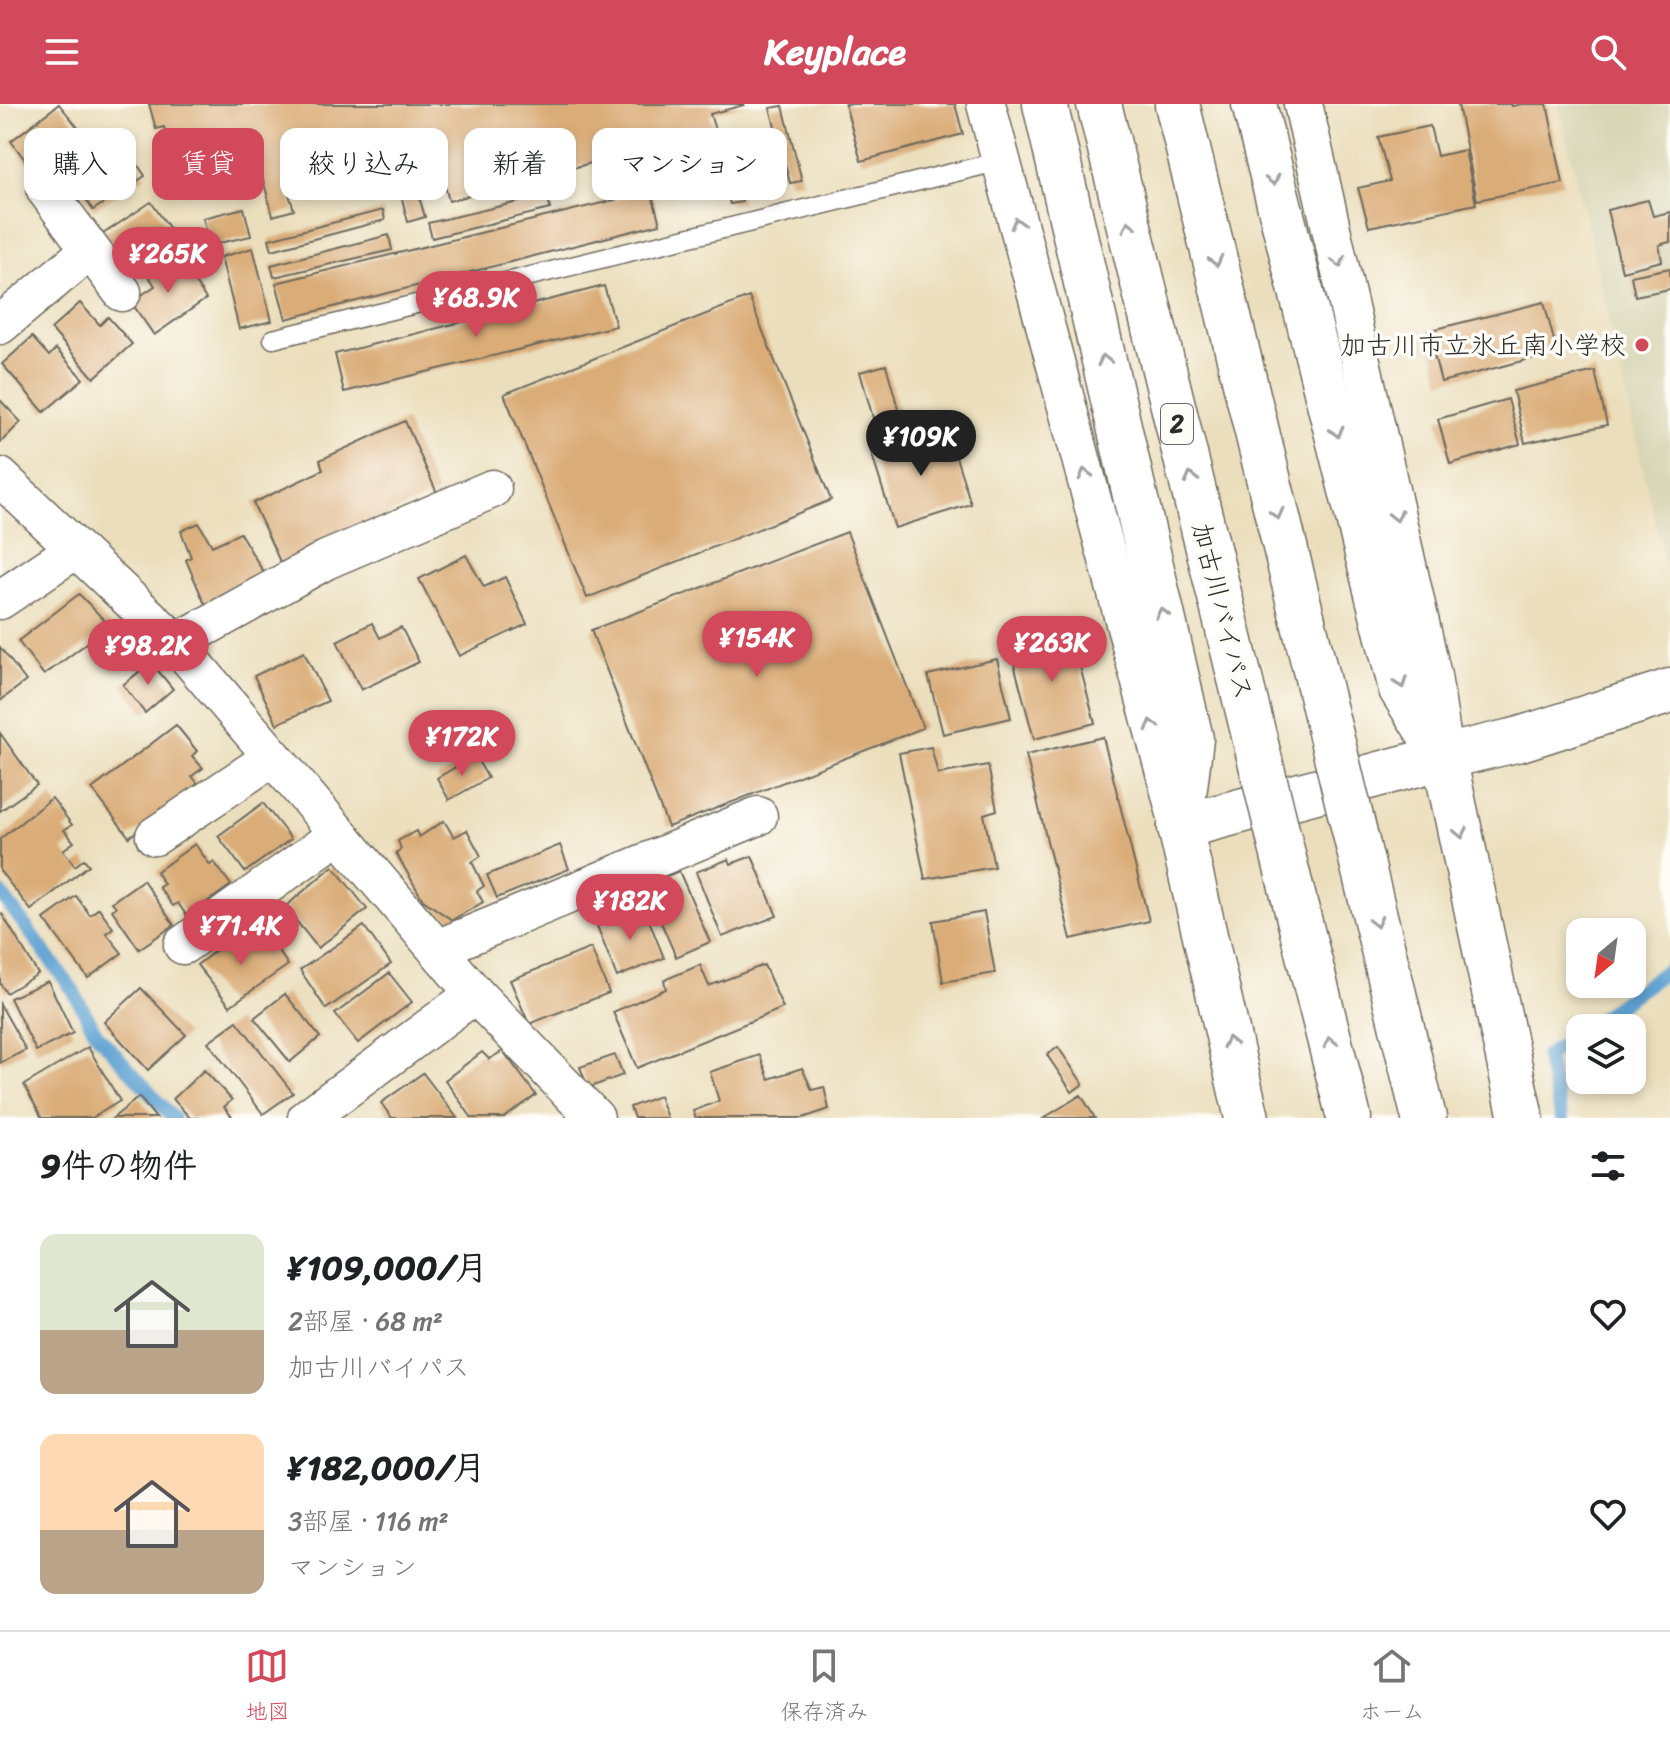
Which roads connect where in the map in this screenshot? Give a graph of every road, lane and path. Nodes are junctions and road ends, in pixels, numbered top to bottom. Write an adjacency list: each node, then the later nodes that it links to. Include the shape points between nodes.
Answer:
1 (986, 104): 7 (street)
2 (1045, 104): 22 (main road, one-way to 2, via 1191,739)
3 (1099, 104): 31 (main road, 加古川バイパス / 2, one-way to 3, bridge)
4 (1177, 104): 32 (main road, one-way to 32, bridge)
5 (1254, 104): 20 (main road, one-way to 20, via 1401,689)
6 (1303, 104): 20 (street, one-way to 20, via 1432,676)
7 (1001, 161): 12 (lane); 22 (street, one-way to 7)
8 (53, 200): 9 (street)
9 (90, 250): 10 (street); 11 (street)
10 (122, 292)
11 (0, 325)
12 (273, 339)
13 (0, 477): 15 (street)
14 (492, 489): 17 (street, via 326,560)
15 (76, 549): 16 (street); 17 (street)
16 (0, 600)
17 (176, 643): 19 (street)
18 (1670, 691): 20 (main road, via 1520,739)
19 (273, 757): 23 (street); 24 (street)
20 (1444, 757): 22 (main road); 33 (main road, one-way to 33)
21 (758, 816): 26 (street)
22 (1180, 827): 30 (main road, one-way to 22)
23 (339, 834): 25 (street); 26 (street)
24 (155, 836)
25 (183, 945)
26 (437, 949): 27 (street)
27 (475, 994): 28 (street); 29 (street)
28 (307, 1118)
29 (595, 1118)
30 (1247, 1118)
31 (1349, 1118)
32 (1424, 1118)
33 (1521, 1118)

